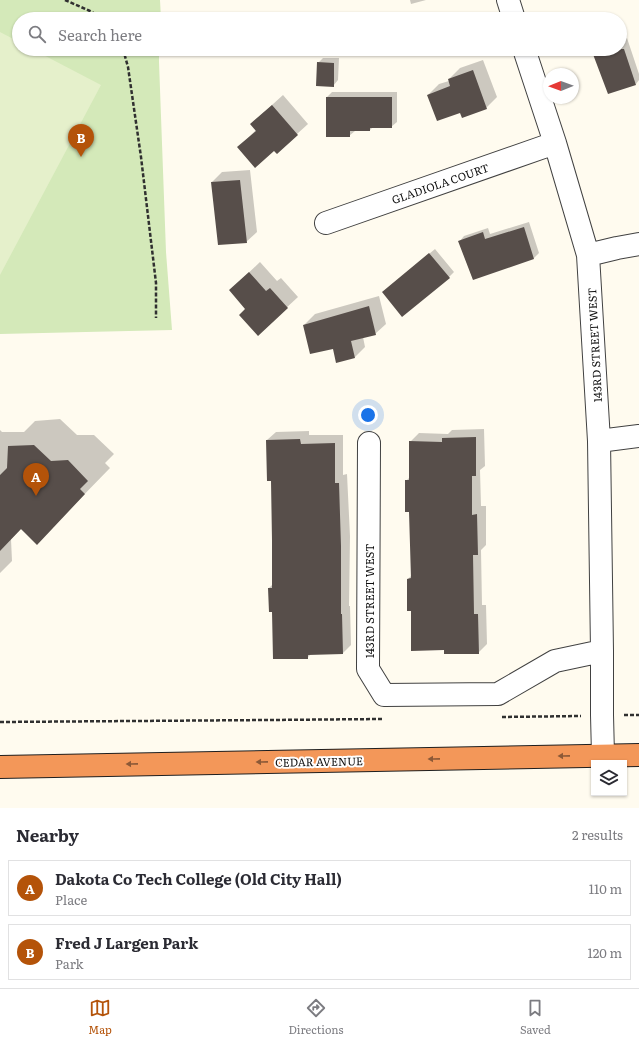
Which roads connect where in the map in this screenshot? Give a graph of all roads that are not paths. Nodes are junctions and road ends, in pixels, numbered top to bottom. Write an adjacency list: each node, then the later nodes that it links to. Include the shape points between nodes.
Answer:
1 (508, 0): 2 (street)
2 (512, 12)
3 (526, 56): 4 (street, 143RD STREET WEST)
4 (555, 143): 5 (street, GLADIOLA COURT); 7 (street, 143RD STREET WEST)
5 (326, 223)
6 (639, 244): 7 (street)
7 (588, 255): 9 (street, 143RD STREET WEST)
8 (639, 436): 9 (street)
9 (599, 441): 11 (street, 143RD STREET WEST)
10 (369, 443): 11 (street, 143RD STREET WEST, via 368,668 384,694 498,694 555,661)
11 (602, 651): 12 (street, 143RD STREET WEST)
12 (603, 755): 13 (highway, CEDAR AVENUE); 14 (highway, CEDAR AVENUE, one-way to 14)
13 (639, 755)
14 (83, 765): 15 (highway, CEDAR AVENUE); 16 (highway)
15 (0, 767)
16 (0, 782)

